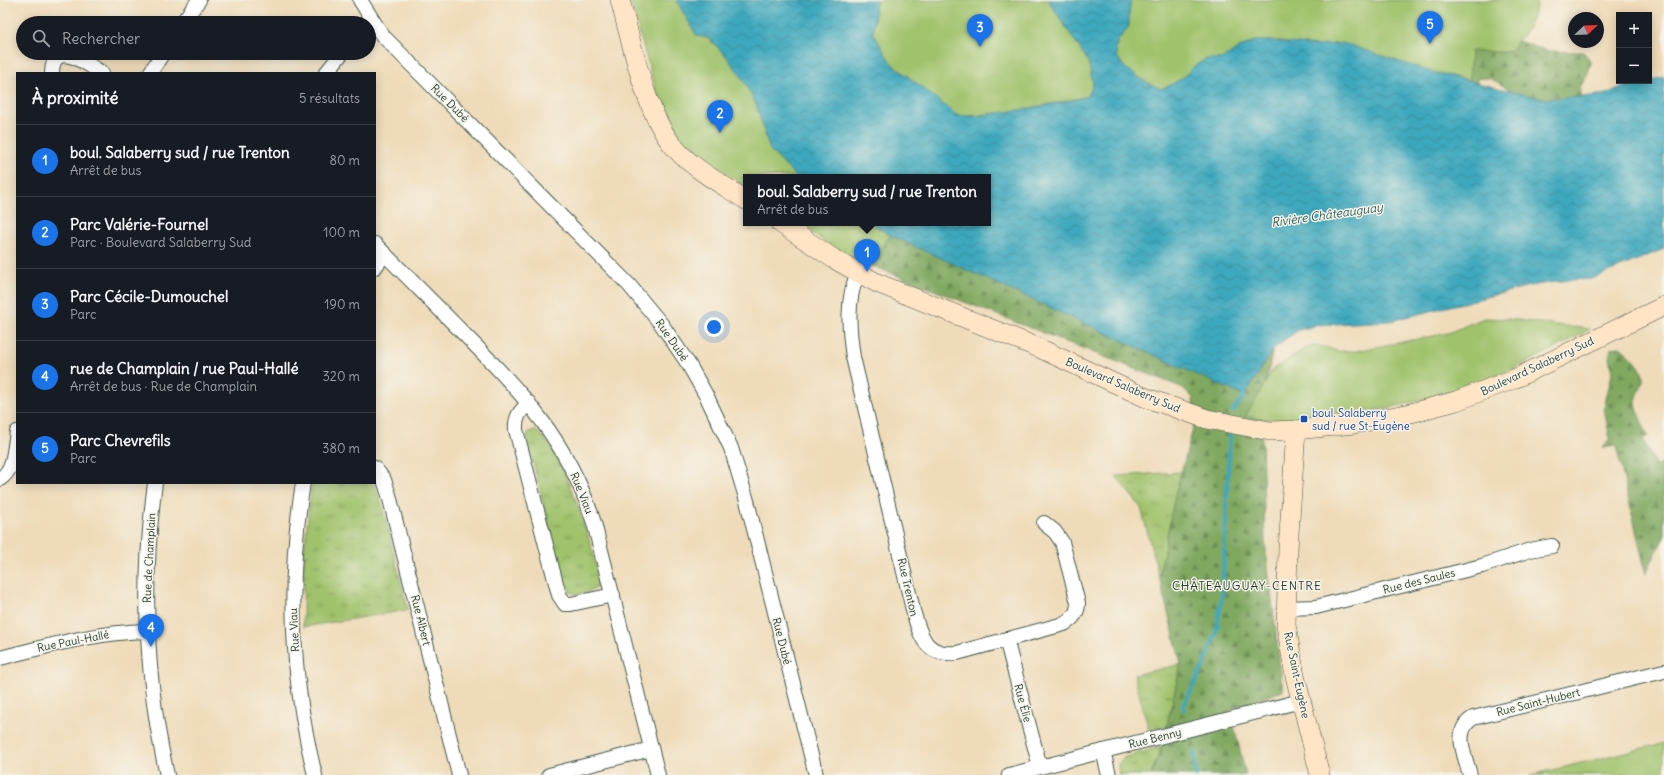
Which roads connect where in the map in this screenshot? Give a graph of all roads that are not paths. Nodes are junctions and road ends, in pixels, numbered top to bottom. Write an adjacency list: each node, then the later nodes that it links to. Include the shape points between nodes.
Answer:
1 (199, 0): 4 (street)
2 (360, 0): 5 (street, Rue Dubé)
3 (620, 0): 15 (street, via 649,102 663,132 681,154)
4 (187, 16)
5 (368, 16)
6 (376, 28): 45 (street, Rue Dubé, via 629,285 662,325 689,365 724,432 741,481)
7 (56, 60): 11 (street)
8 (80, 60): 12 (street)
9 (158, 60): 13 (street)
10 (336, 60): 14 (street)
11 (52, 72)
12 (100, 72)
13 (151, 72)
14 (327, 72)
15 (743, 198)
16 (784, 226): 19 (street, Boulevard Salaberry Sud)
17 (380, 249): 18 (street, Rue Viau); 21 (street, Rue Viau, via 504,374)
18 (376, 263)
19 (858, 273): 22 (street, Boulevard Salaberry Sud, via 1039,348 1178,410 1253,429); 33 (street, Rue Trenton, via 850,303 851,343 919,632 931,648 950,654)
20 (1664, 306): 22 (street, Boulevard Salaberry Sud, via 1528,372 1472,396 1377,420)
21 (529, 403): 30 (street, Rue Viau, via 557,441 585,496); 30 (street, via 519,413 516,430 558,596 565,604 570,604)
22 (1296, 430): 31 (street, Rue Saint-Eugène)
23 (16, 438): 25 (street, via 12,463 8,472)
24 (376, 469): 42 (street, Rue Albert, via 384,480 389,495)
25 (0, 479)
26 (155, 484): 32 (street, Rue de Champlain, via 148,560)
27 (303, 484): 41 (street, Rue Viau, via 294,559 293,616 302,716)
28 (1044, 523): 33 (street, Rue Trenton, via 1059,536 1065,548 1078,608 1074,617 1064,624)
29 (1552, 546): 31 (street, Rue des Saules, via 1316,607)
30 (613, 595): 37 (street, Rue Viau)
31 (1285, 608): 36 (street, Rue Saint-Eugène, via 1288,640)
32 (147, 631): 34 (street, Rue Paul-Hallé, via 83,638); 40 (street, Rue de Champlain, via 156,718)
33 (1006, 640): 39 (street, Rue Élie)
34 (0, 658)
35 (1664, 671): 49 (street, Rue Saint-Hubert, via 1473,718 1464,725 1461,734)
36 (1301, 701): 38 (street, Rue Benny); 48 (street, Rue Saint-Eugène)
37 (651, 749): 43 (street); 44 (street, Rue Viau)
38 (1103, 751): 39 (street, Rue Benny); 47 (street)
39 (1040, 767): 46 (street, Rue Benny)
40 (167, 775)
41 (315, 775)
42 (459, 775)
43 (549, 775)
44 (658, 775)
45 (816, 775)
46 (1009, 775)
47 (1109, 775)
48 (1320, 775)
49 (1470, 775)

